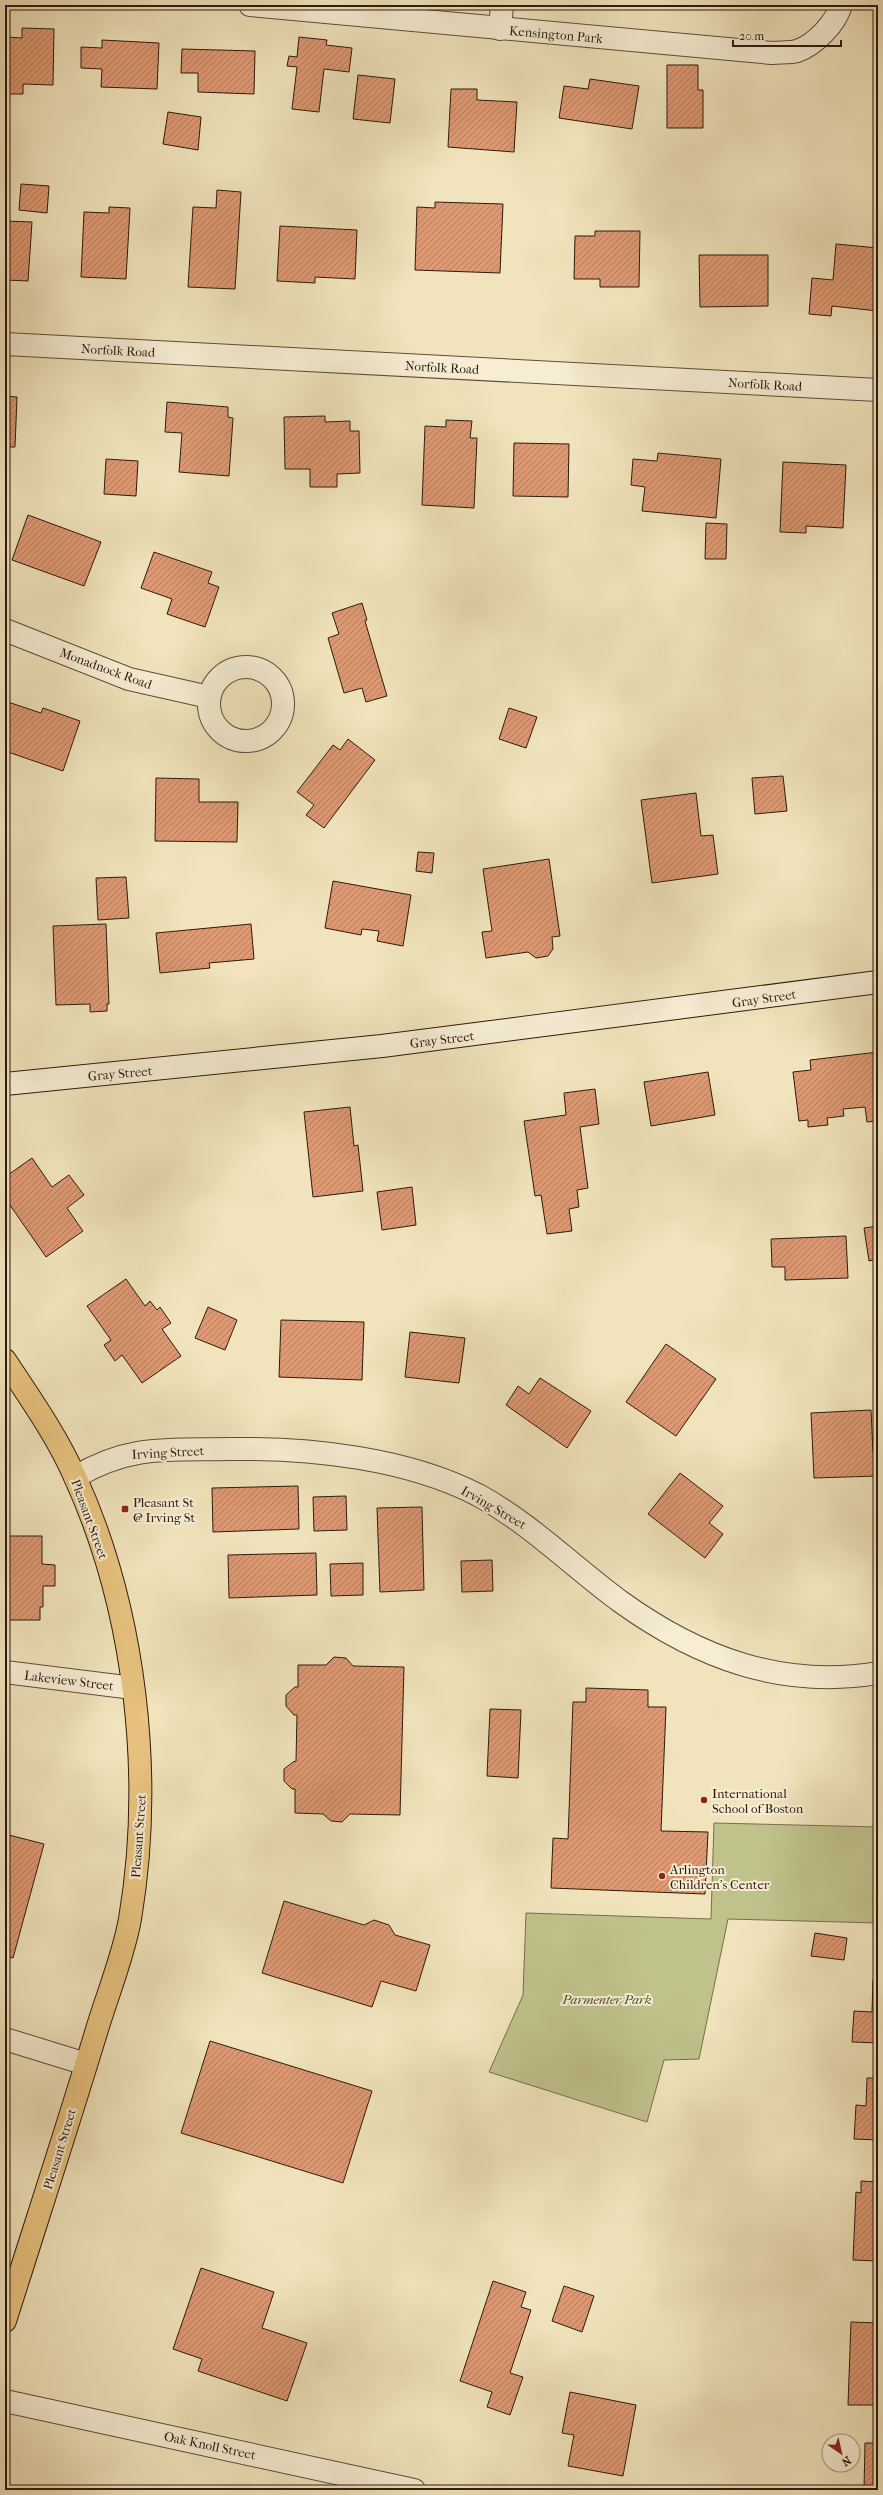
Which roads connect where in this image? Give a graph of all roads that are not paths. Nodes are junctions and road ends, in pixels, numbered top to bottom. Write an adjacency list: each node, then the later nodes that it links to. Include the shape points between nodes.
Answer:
1 (250, 5): 4 (street, Kensington Park)
2 (502, 5): 4 (street)
3 (841, 5): 4 (street, Kensington Park, via 839,13 820,37 797,50 772,53)
4 (500, 29)
5 (5, 344): 6 (street, Norfolk Road)
6 (878, 390)
7 (5, 630): 8 (street, Monadnock Road, via 129,679)
8 (210, 697)
9 (878, 982): 10 (street, Gray Street, via 382,1046)
10 (5, 1084)
11 (5, 1361): 12 (main road, Pleasant Street, via 42,1418)
12 (75, 1477): 14 (street, Irving Street, via 106,1460 150,1450 305,1451 349,1456 389,1465 445,1480 505,1511 528,1525 622,1602 695,1646 755,1669 791,1677 827,1679); 15 (main road, Pleasant Street, via 122,1620)
13 (5, 1672): 15 (street, Lakeview Street)
14 (878, 1673)
15 (132, 1688): 17 (main road, Pleasant Street, via 139,1743 141,1803 138,1862 129,1922)
16 (5, 2039): 17 (street)
17 (86, 2064): 18 (main road, Pleasant Street)
18 (5, 2321)
19 (5, 2401): 20 (street, Oak Knoll Street)
20 (414, 2490)

